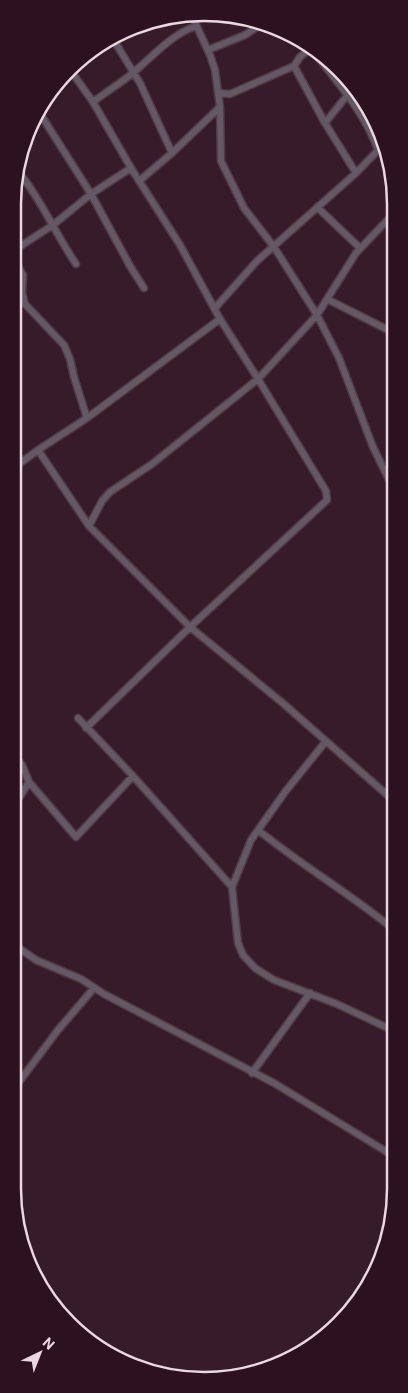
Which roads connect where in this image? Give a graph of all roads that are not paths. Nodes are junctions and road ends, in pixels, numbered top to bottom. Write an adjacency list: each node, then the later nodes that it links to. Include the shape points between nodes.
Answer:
1 (194, 22): 2 (street)
2 (196, 26): 5 (street); 8 (street, via 173,39)
3 (255, 28): 5 (street)
4 (116, 44): 8 (street)
5 (208, 50): 11 (street)
6 (306, 52): 7 (street)
7 (294, 66): 11 (street, via 230,94); 16 (street)
8 (134, 72): 13 (street); 18 (street)
9 (331, 73): 12 (street)
10 (74, 76): 13 (street)
11 (218, 93): 14 (street)
12 (348, 95): 16 (street); 17 (street)
13 (93, 102): 19 (street)
14 (220, 107): 18 (street); 28 (street, via 221,161 244,208)
15 (43, 118): 23 (street)
16 (325, 123): 20 (street)
17 (378, 150): 20 (street)
18 (172, 153): 22 (street)
19 (131, 168): 22 (street); 23 (street)
20 (356, 173): 24 (street)
21 (23, 177): 26 (street)
22 (139, 180): 34 (street, via 180,244)
23 (91, 194): 26 (street); 32 (street)
24 (317, 207): 28 (street); 29 (street)
25 (387, 220): 29 (street)
26 (52, 226): 27 (street); 30 (street)
27 (21, 246)
28 (274, 247): 34 (street); 35 (street)
29 (360, 248): 33 (street)
30 (76, 264)
31 (21, 272): 39 (street, via 25,304 64,345)
32 (144, 288)
33 (327, 299): 35 (street); 37 (street)
34 (215, 308): 36 (street)
35 (318, 315): 38 (street); 42 (street)
36 (220, 319): 38 (street); 39 (street)
37 (387, 329)
38 (258, 379): 43 (street, via 152,464 110,492 99,505); 44 (street, via 326,491 327,500)
39 (88, 418): 40 (street)
40 (38, 450): 41 (street); 43 (street)
41 (21, 462)
42 (387, 475)
43 (90, 526): 44 (street)
44 (190, 627): 46 (street); 47 (street)
45 (78, 718): 46 (street)
46 (86, 728): 49 (street)
47 (326, 741): 52 (street); 53 (street)
48 (21, 764): 50 (street)
49 (133, 776): 50 (street, via 76,838); 54 (street)
50 (29, 782): 51 (street)
51 (21, 794)
52 (387, 795)
53 (258, 830): 54 (street); 55 (street)
54 (232, 887): 58 (street, via 235,927 243,955 255,968 274,980)
55 (387, 924)
56 (21, 950): 57 (street)
57 (94, 988): 60 (street); 61 (street)
58 (310, 993): 59 (street); 60 (street)
59 (387, 1028)
60 (252, 1073): 62 (street)
61 (21, 1079)
62 (387, 1152)

